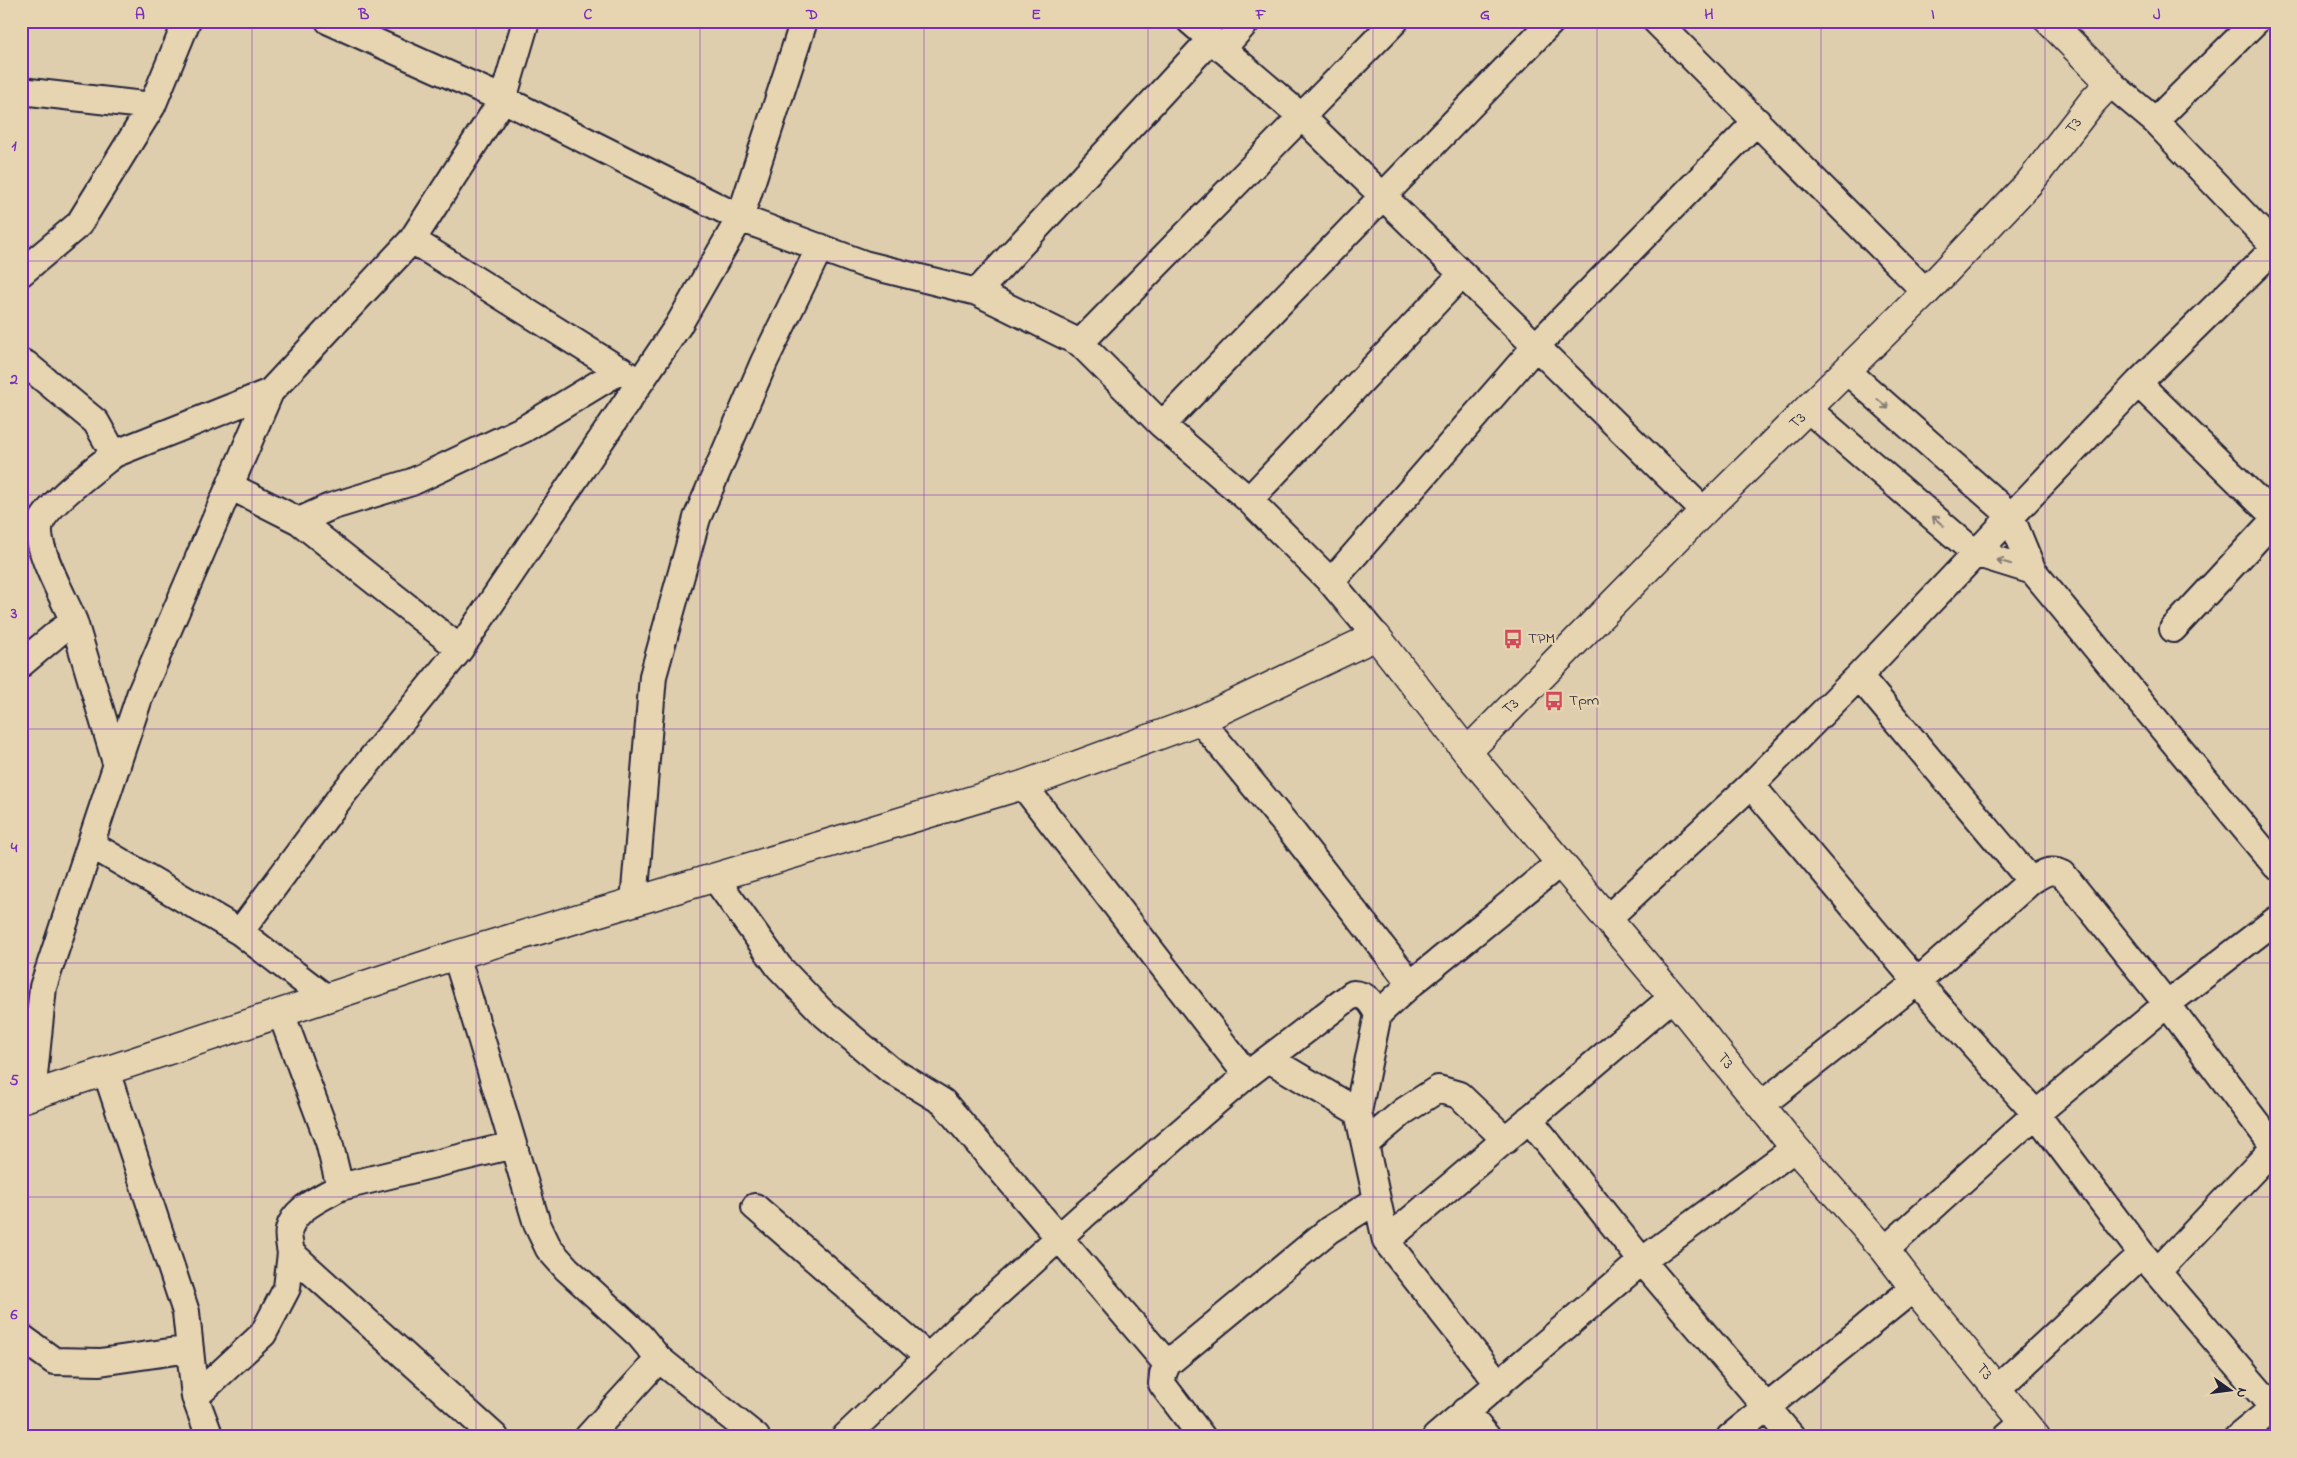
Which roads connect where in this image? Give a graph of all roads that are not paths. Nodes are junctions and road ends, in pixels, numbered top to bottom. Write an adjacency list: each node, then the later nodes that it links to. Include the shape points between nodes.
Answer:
1 (187, 21): 16 (street)
2 (329, 21): 15 (street)
3 (526, 21): 15 (street)
4 (804, 21): 21 (street)
5 (1190, 21): 12 (street)
6 (1248, 21): 12 (street)
7 (1396, 21): 17 (street)
8 (1552, 21): 20 (street)
9 (1656, 21): 19 (street)
10 (2049, 21): 13 (street)
11 (2256, 21): 18 (street)
12 (1217, 44): 17 (street); 27 (street)
13 (2110, 83): 18 (street); 28 (street, T3, via 2030,182)
14 (21, 91): 16 (street)
15 (503, 99): 21 (street); 23 (street)
16 (152, 106): 25 (street, via 79,224)
17 (1302, 117): 20 (street); 29 (street)
18 (2155, 120): 22 (street)
19 (1757, 121): 28 (street); 30 (street)
20 (1383, 197): 26 (street); 37 (street)
21 (740, 218): 24 (street); 33 (street, via 678,326)
22 (2270, 236): 34 (street)
23 (412, 240): 33 (street); 35 (street)
24 (820, 247): 27 (street, via 864,264); 64 (street, via 764,362 697,518 653,676)
25 (21, 273)
26 (1462, 274): 30 (street); 40 (street)
27 (977, 292): 29 (street)
28 (1926, 292): 32 (street, T3)
29 (1080, 343): 37 (street)
30 (1536, 346): 41 (street); 47 (street)
31 (21, 362): 38 (street, via 96,422)
32 (1847, 372): 36 (street, T3); 42 (street, one-way to 42)
33 (631, 377): 44 (street, via 412,482 330,507); 51 (street)
34 (2138, 383): 42 (street); 43 (street)
35 (270, 392): 38 (street); 39 (street)
36 (1809, 410): 41 (street, T3); 45 (street, one-way to 36)
37 (1162, 425): 40 (street)
38 (114, 454): 48 (street, via 53,504 38,527 40,546)
39 (230, 486): 44 (street); 56 (street, via 140,695)
40 (1249, 500): 47 (street)
41 (1704, 511): 55 (street, T3)
42 (2010, 515): 45 (street); 46 (street)
43 (2276, 518): 49 (street)
44 (299, 521): 51 (street)
45 (1975, 553): 46 (street, one-way to 45); 53 (street)
46 (2033, 571): 61 (street)
47 (1331, 582): 50 (street)
48 (74, 622): 52 (street); 56 (street)
49 (2173, 629)
50 (1376, 636): 54 (street); 55 (street)
51 (460, 650): 67 (street, via 342,795)
52 (21, 664)
53 (1859, 676): 58 (street); 63 (street)
54 (1200, 720): 57 (street); 70 (street)
55 (1467, 752): 60 (street, T3)
56 (117, 766): 59 (street)
57 (1023, 785): 62 (street); 78 (street)
58 (1751, 785): 65 (street); 69 (street)
59 (92, 846): 67 (street); 79 (street, via 43,988)
60 (1560, 863): 65 (street, T3); 70 (street)
61 (2276, 866)
62 (715, 878): 64 (street); 92 (street, via 780,967 824,1014 889,1069 943,1102)
63 (2031, 881): 69 (street); 73 (street, via 2045,871 2055,870 2063,874)
64 (634, 902): 68 (street)
65 (1607, 919): 71 (street, T3)
66 (2276, 920): 73 (street)
67 (240, 932): 72 (street)
68 (456, 955): 72 (street); 85 (street)
69 (1917, 982): 80 (street); 82 (street)
70 (1411, 984): 75 (street)
71 (1674, 997): 80 (street, T3); 83 (street)
72 (326, 998): 74 (street)
73 (2167, 1004): 82 (street); 88 (street)
74 (281, 1013): 77 (street); 89 (street, via 329,1142)
75 (1378, 1014): 76 (street, via 1369,999 1353,994); 81 (street)
76 (1269, 1059): 78 (street); 81 (street)
77 (106, 1071): 79 (street); 100 (street, via 186,1312)
78 (1247, 1075): 92 (street)
79 (27, 1097)
80 (1761, 1105): 87 (street, T3)
81 (1358, 1112): 86 (street)
82 (2036, 1114): 94 (street); 97 (street)
83 (1529, 1119): 84 (street); 96 (street)
84 (1506, 1140): 86 (street, via 1459,1095 1438,1089 1404,1111); 93 (street)
85 (513, 1144): 89 (street); 102 (street, via 537,1224 549,1249 640,1336)
86 (1365, 1144): 90 (street)
87 (1795, 1148): 94 (street, T3); 96 (street)
88 (2275, 1148): 97 (street)
89 (340, 1187): 95 (street, via 304,1208 294,1218 288,1231)
90 (1377, 1200): 93 (street); 103 (street, via 1329,1230)
91 (755, 1206): 101 (street)
92 (1059, 1237): 101 (street); 103 (street)
93 (1386, 1241): 104 (street)
94 (1885, 1250): 98 (street, T3)
95 (291, 1253): 106 (street, via 287,1288 263,1334); 112 (street)
96 (1642, 1261): 104 (street); 107 (street)
97 (2150, 1263): 105 (street); 108 (street)
98 (1914, 1288): 105 (street, T3); 107 (street)
99 (21, 1337): 100 (street, via 54,1361 100,1362)
100 (190, 1349): 106 (street)
101 (928, 1357): 115 (street)
102 (659, 1359): 113 (street); 114 (street)
103 (1167, 1364): 116 (street, via 1162,1384)
104 (1499, 1384): 109 (street)
105 (1998, 1388): 110 (street, T3)
106 (195, 1397): 111 (street)
107 (1767, 1408): 119 (street); 120 (street)
108 (2275, 1408): 121 (street)
109 (1465, 1411): 117 (street); 118 (street)
110 (2023, 1432)
111 (210, 1437)
112 (495, 1437)
113 (588, 1437)
114 (756, 1437)
115 (845, 1437)
116 (1202, 1437)
117 (1436, 1437)
118 (1487, 1437)
119 (1730, 1437)
120 (1792, 1437)
121 (2238, 1437)

